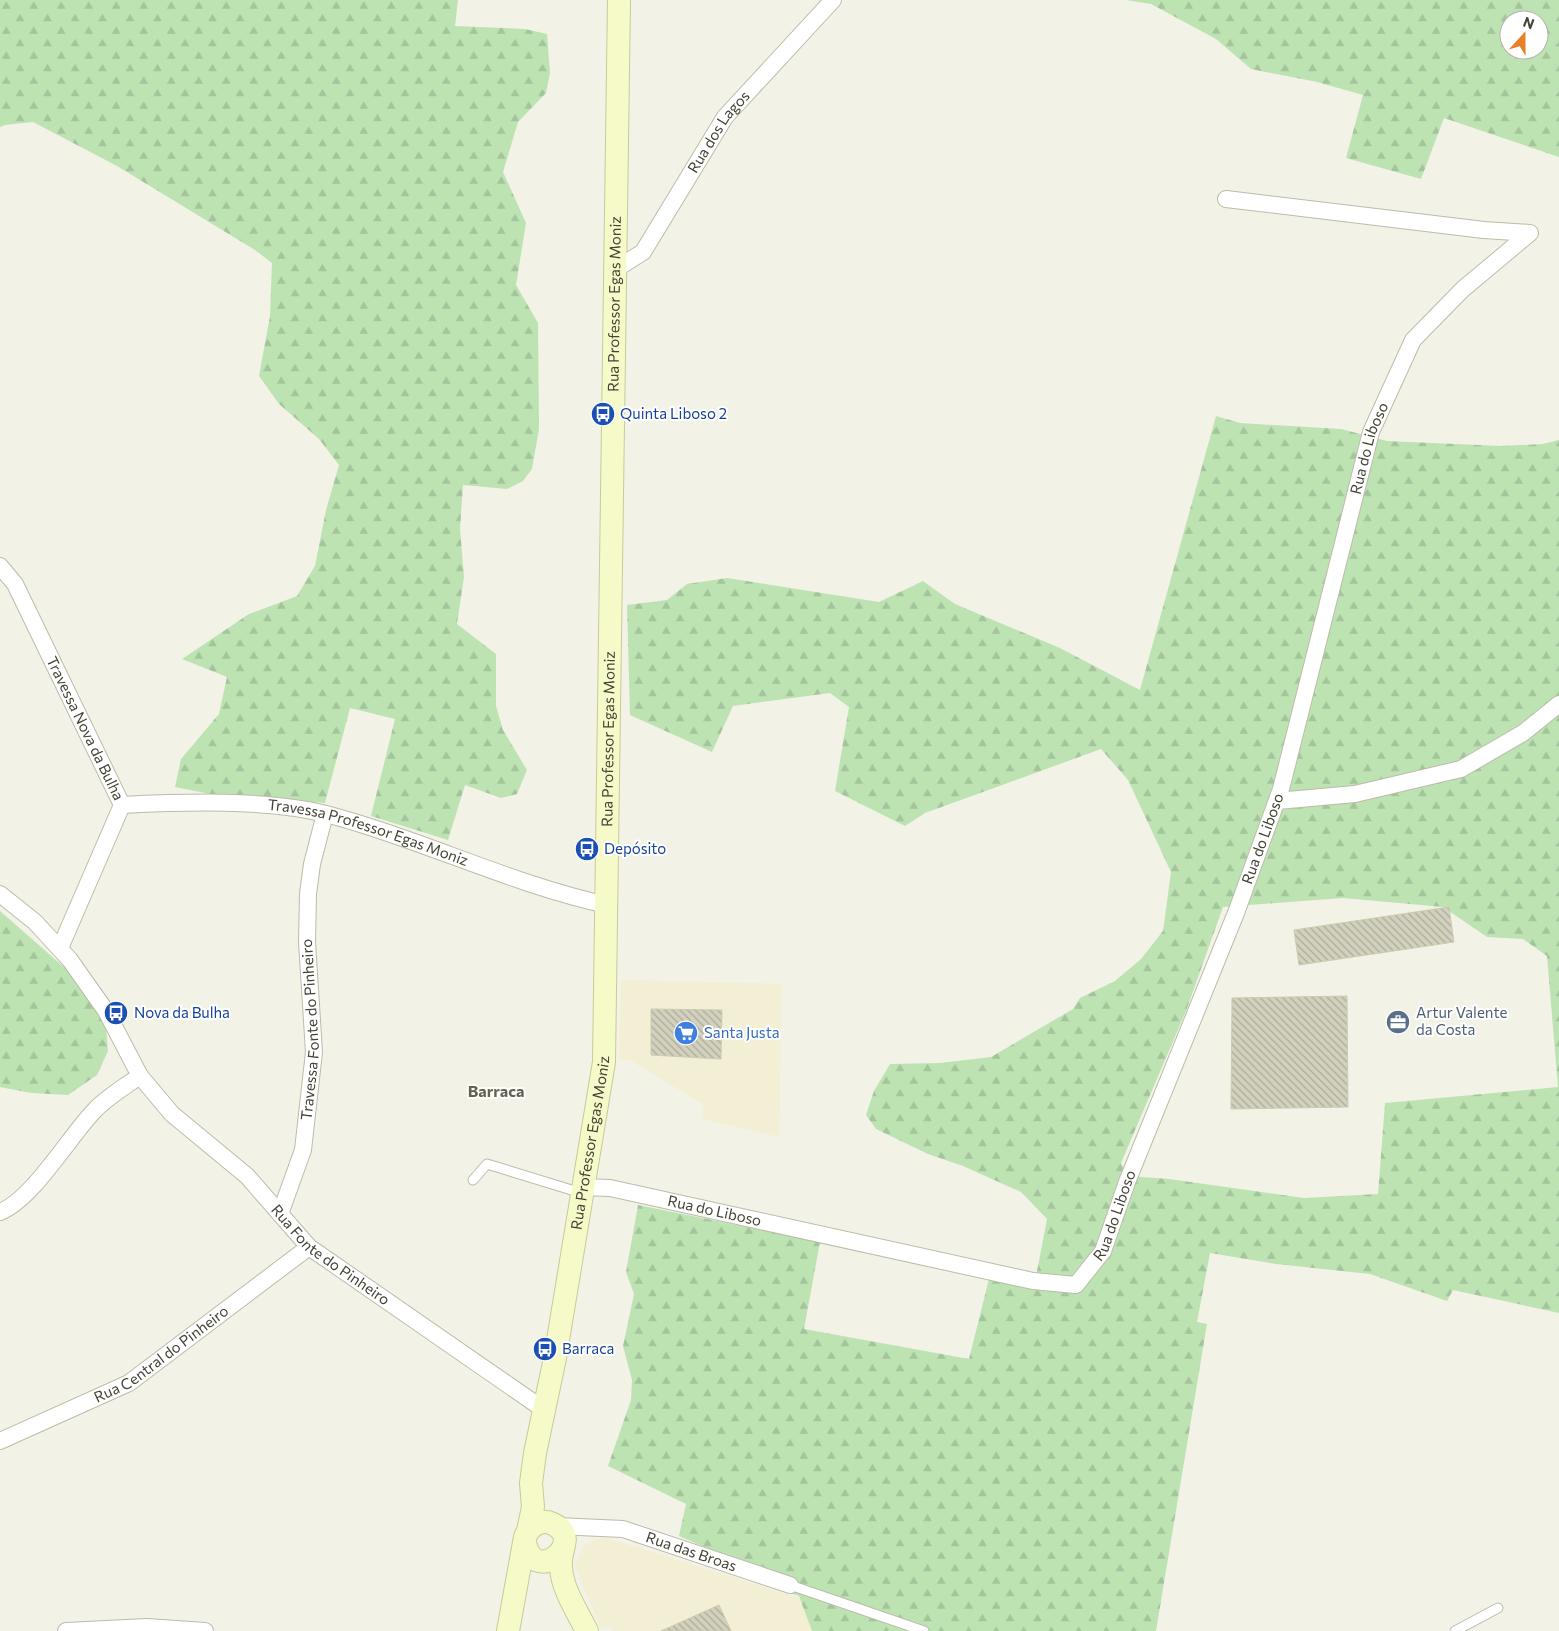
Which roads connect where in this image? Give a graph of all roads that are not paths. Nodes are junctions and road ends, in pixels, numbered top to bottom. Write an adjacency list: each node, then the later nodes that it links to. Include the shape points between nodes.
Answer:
1 (620, 0): 4 (main road, Rua Professor Egas Moniz)
2 (834, 0): 4 (street, Rua dos Lagos, via 726,117 643,252)
3 (1226, 198): 7 (street, Rua do Liboso, via 1530,233 1464,289 1413,340 1371,432)
4 (616, 269): 11 (main road, Rua Professor Egas Moniz)
5 (0, 566): 8 (street, Travessa Nova da Bulha, via 15,584)
6 (1559, 704): 7 (street, via 1523,734 1461,769 1355,794)
7 (1277, 801): 15 (street, Rua do Liboso, via 1103,1251 1076,1285 1033,1281 610,1188)
8 (122, 805): 9 (street, Travessa Professor Egas Moniz, via 276,806); 12 (street, Travessa Nova da Bulha)
9 (325, 814): 11 (street, Travessa Professor Egas Moniz, via 572,897); 17 (street, Travessa Fonte do Pinheiro, via 308,894 307,942 314,1052 303,1150)
10 (0, 894): 12 (street, via 35,922)
11 (607, 905): 15 (main road, Rua Professor Egas Moniz, via 604,1062)
12 (60, 948): 13 (street, via 106,1012)
13 (140, 1076): 16 (street, via 94,1110 17,1201); 17 (street, Rua Fonte do Pinheiro, via 172,1114 247,1176)
14 (473, 1180): 15 (lane, via 487,1164 575,1190)
15 (583, 1187): 19 (main road, Rua Professor Egas Moniz, via 555,1358)
16 (0, 1212)
17 (280, 1214): 18 (street, Rua Fonte do Pinheiro)
18 (310, 1247): 19 (street, Rua Fonte do Pinheiro); 20 (street, Rua Central do Pinheiro, via 130,1384)
19 (543, 1409): 21 (main road, Rua Professor Egas Moniz)
20 (0, 1441)
21 (533, 1471): 22 (main road, Rua Professor Egas Moniz, via 541,1507); 24 (main road, Rua Professor Egas Moniz, via 533,1507)
22 (557, 1526): 23 (street, Rua das Broas); 24 (main road, via 538,1523); 25 (main road, via 564,1537)
23 (589, 1527): 25 (street, via 571,1539); 29 (street, Rua das Broas, via 623,1528)
24 (526, 1537): 26 (main road, via 530,1556); 27 (main road, Rua Professor Egas Moniz)
25 (563, 1550): 26 (main road, via 554,1559); 28 (main road, via 560,1564)
26 (541, 1562): 27 (main road, via 529,1567); 28 (main road, via 550,1566)
27 (517, 1585): 33 (main road, Rua Professor Egas Moniz)
28 (565, 1585): 34 (main road)
29 (790, 1585): 35 (lane)
30 (1498, 1608): 36 (lane)
31 (66, 1631): 32 (street, via 147,1628)
32 (205, 1631)
33 (508, 1631)
34 (587, 1631)
35 (924, 1631)
36 (1455, 1631)

